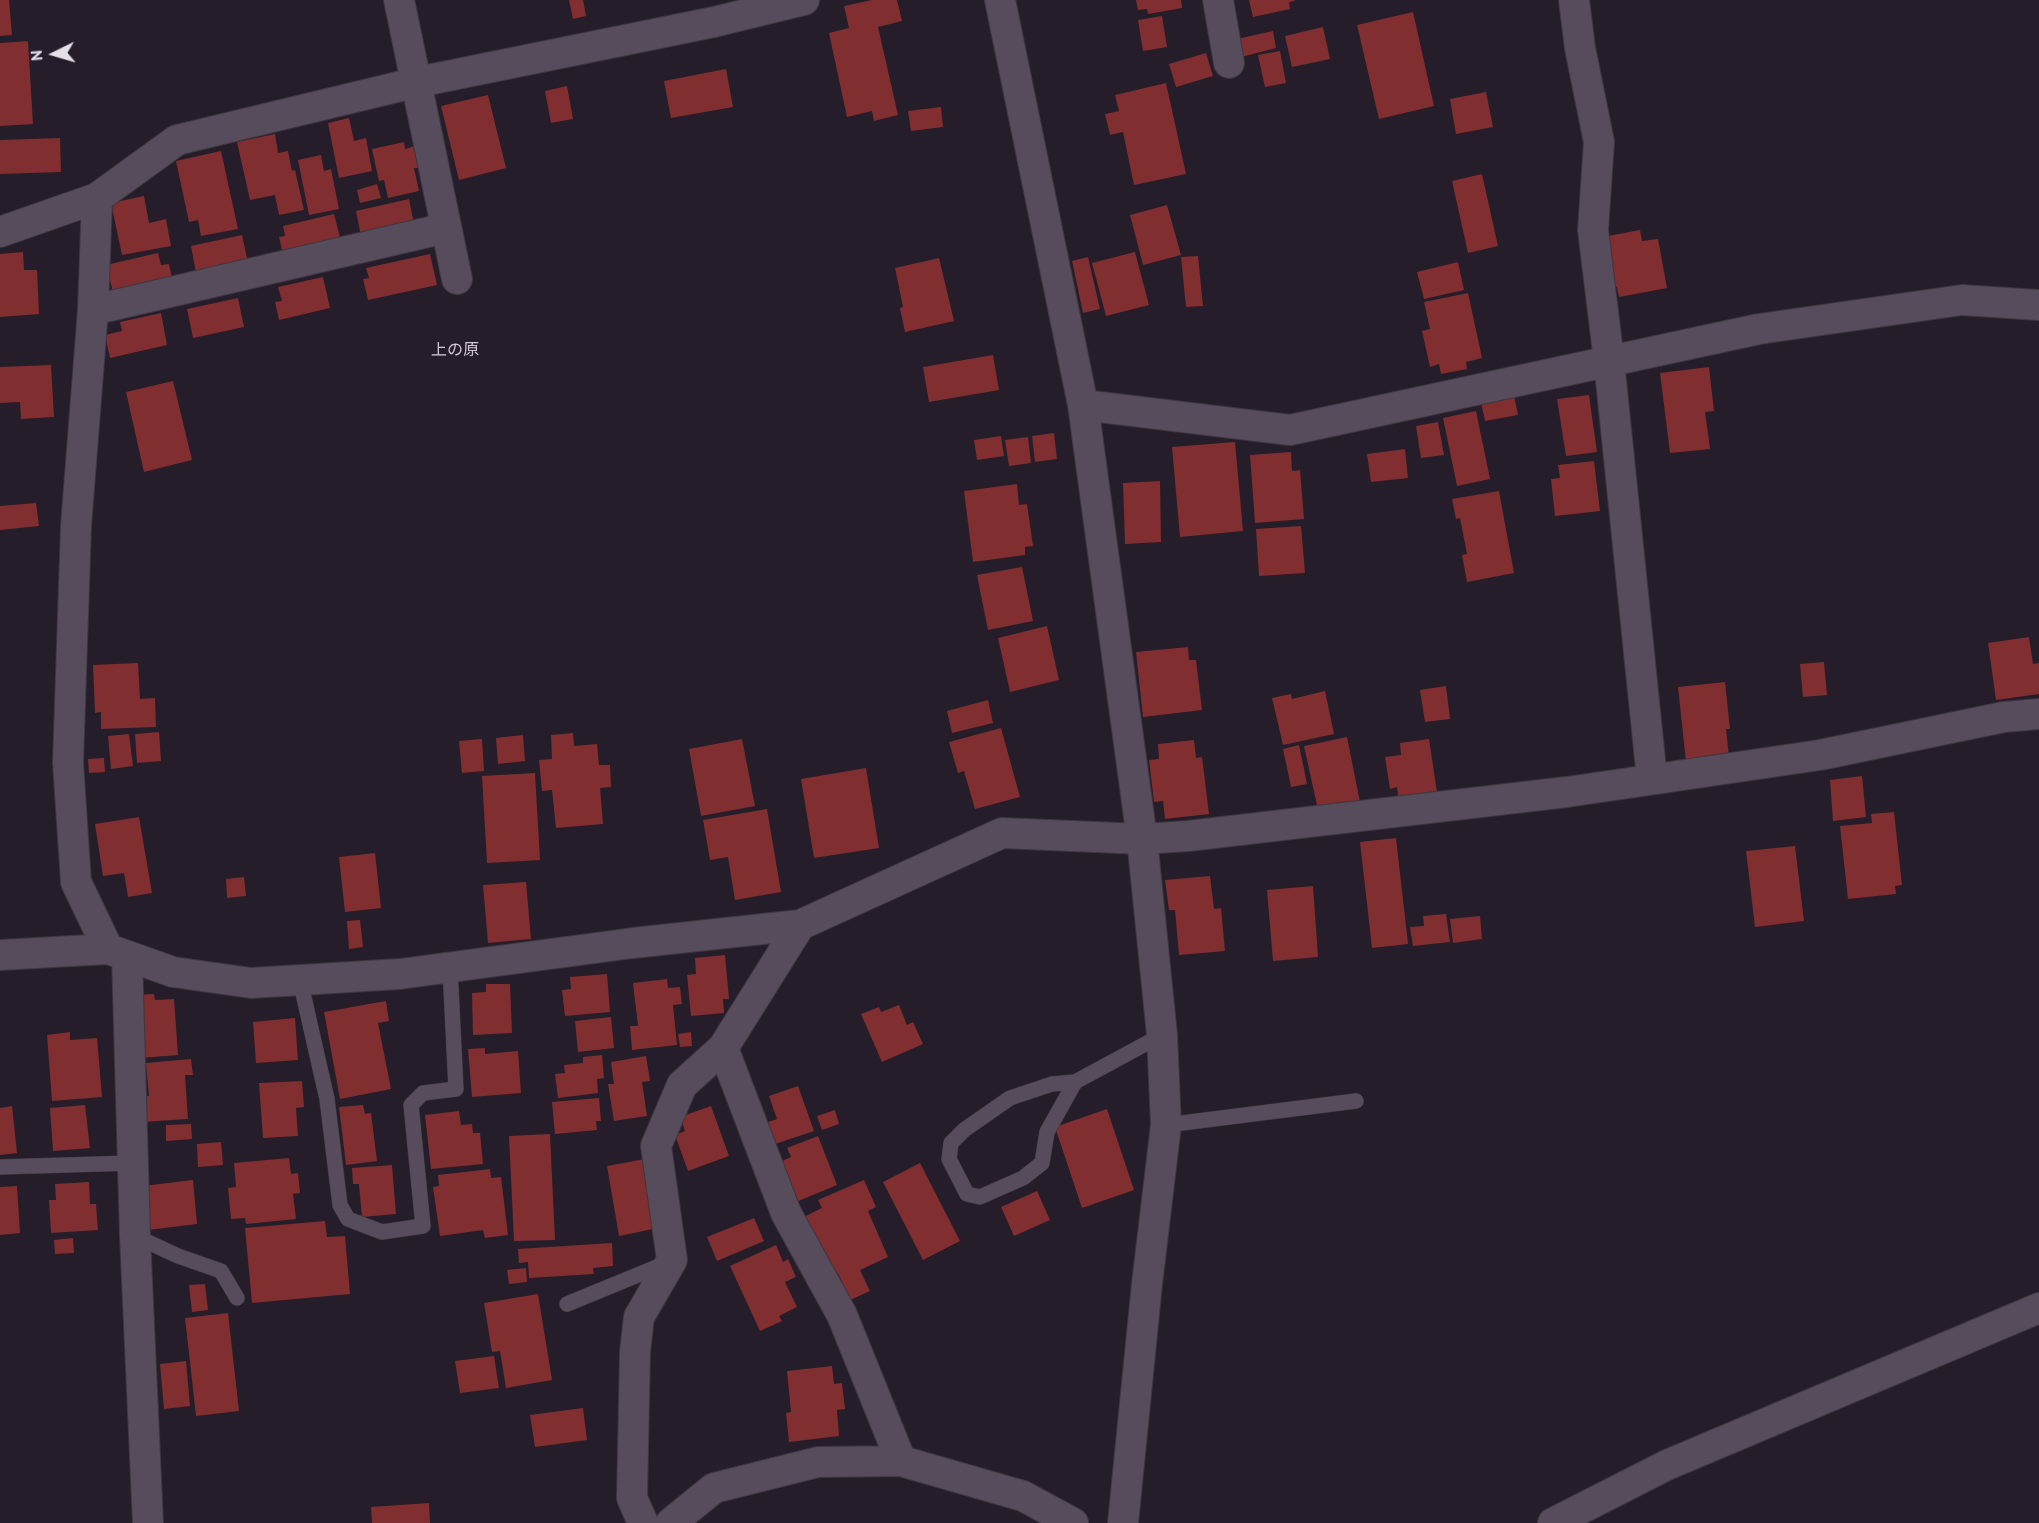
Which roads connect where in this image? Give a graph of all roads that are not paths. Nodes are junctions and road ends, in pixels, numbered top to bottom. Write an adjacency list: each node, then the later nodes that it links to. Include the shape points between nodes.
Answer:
1 (399, 0): 7 (street)
2 (804, 0): 7 (street)
3 (1000, 0): 15 (street)
4 (1218, 0): 6 (street)
5 (1574, 0): 14 (street, via 1599,142 1593,230)
6 (1230, 63)
7 (418, 82): 8 (street, via 177,140); 9 (street)
8 (97, 198): 10 (street); 13 (street)
9 (446, 228): 11 (street); 13 (street)
10 (0, 232)
11 (457, 279)
12 (2039, 305): 14 (street, via 1962,300 1759,329)
13 (93, 310): 20 (street, via 76,526 68,762 76,882)
14 (1609, 360): 15 (street, via 1290,430); 17 (street)
15 (1083, 405): 18 (street)
16 (2039, 714): 17 (street, via 2004,717 1820,755)
17 (1652, 779): 18 (street)
18 (1142, 840): 19 (street, via 1002,833); 24 (street)
19 (800, 925): 22 (street); 25 (street)
20 (118, 953): 21 (street); 23 (street, via 173,972 251,983); 29 (street)
21 (0, 955)
22 (450, 968): 23 (street); 23 (lane, via 456,1089 423,1093 411,1105 423,1226 382,1232 348,1219 340,1205 327,1099)
23 (300, 980)
24 (1162, 1035): 26 (lane); 28 (street)
25 (723, 1048): 32 (street, via 682,1085 656,1146); 36 (street, via 786,1214 842,1315)
26 (1076, 1082): 26 (lane, via 1052,1084 1010,1098 951,1143 950,1159 967,1194 980,1197 1023,1178 1042,1163 1047,1132)
27 (1356, 1101): 28 (lane)
28 (1166, 1125): 41 (street)
29 (133, 1163): 30 (lane); 31 (street)
30 (0, 1167)
31 (135, 1236): 33 (lane, via 221,1271); 37 (street)
32 (672, 1260): 34 (lane); 38 (street, via 639,1317 635,1352 632,1498)
33 (237, 1298)
34 (567, 1304)
35 (2039, 1308): 42 (street, via 1667,1465)
36 (901, 1461): 39 (street, via 818,1462 714,1488); 40 (street, via 1023,1496)
37 (148, 1523)
38 (643, 1523)
39 (671, 1523)
40 (1073, 1523)
41 (1123, 1523)
42 (1553, 1523)

